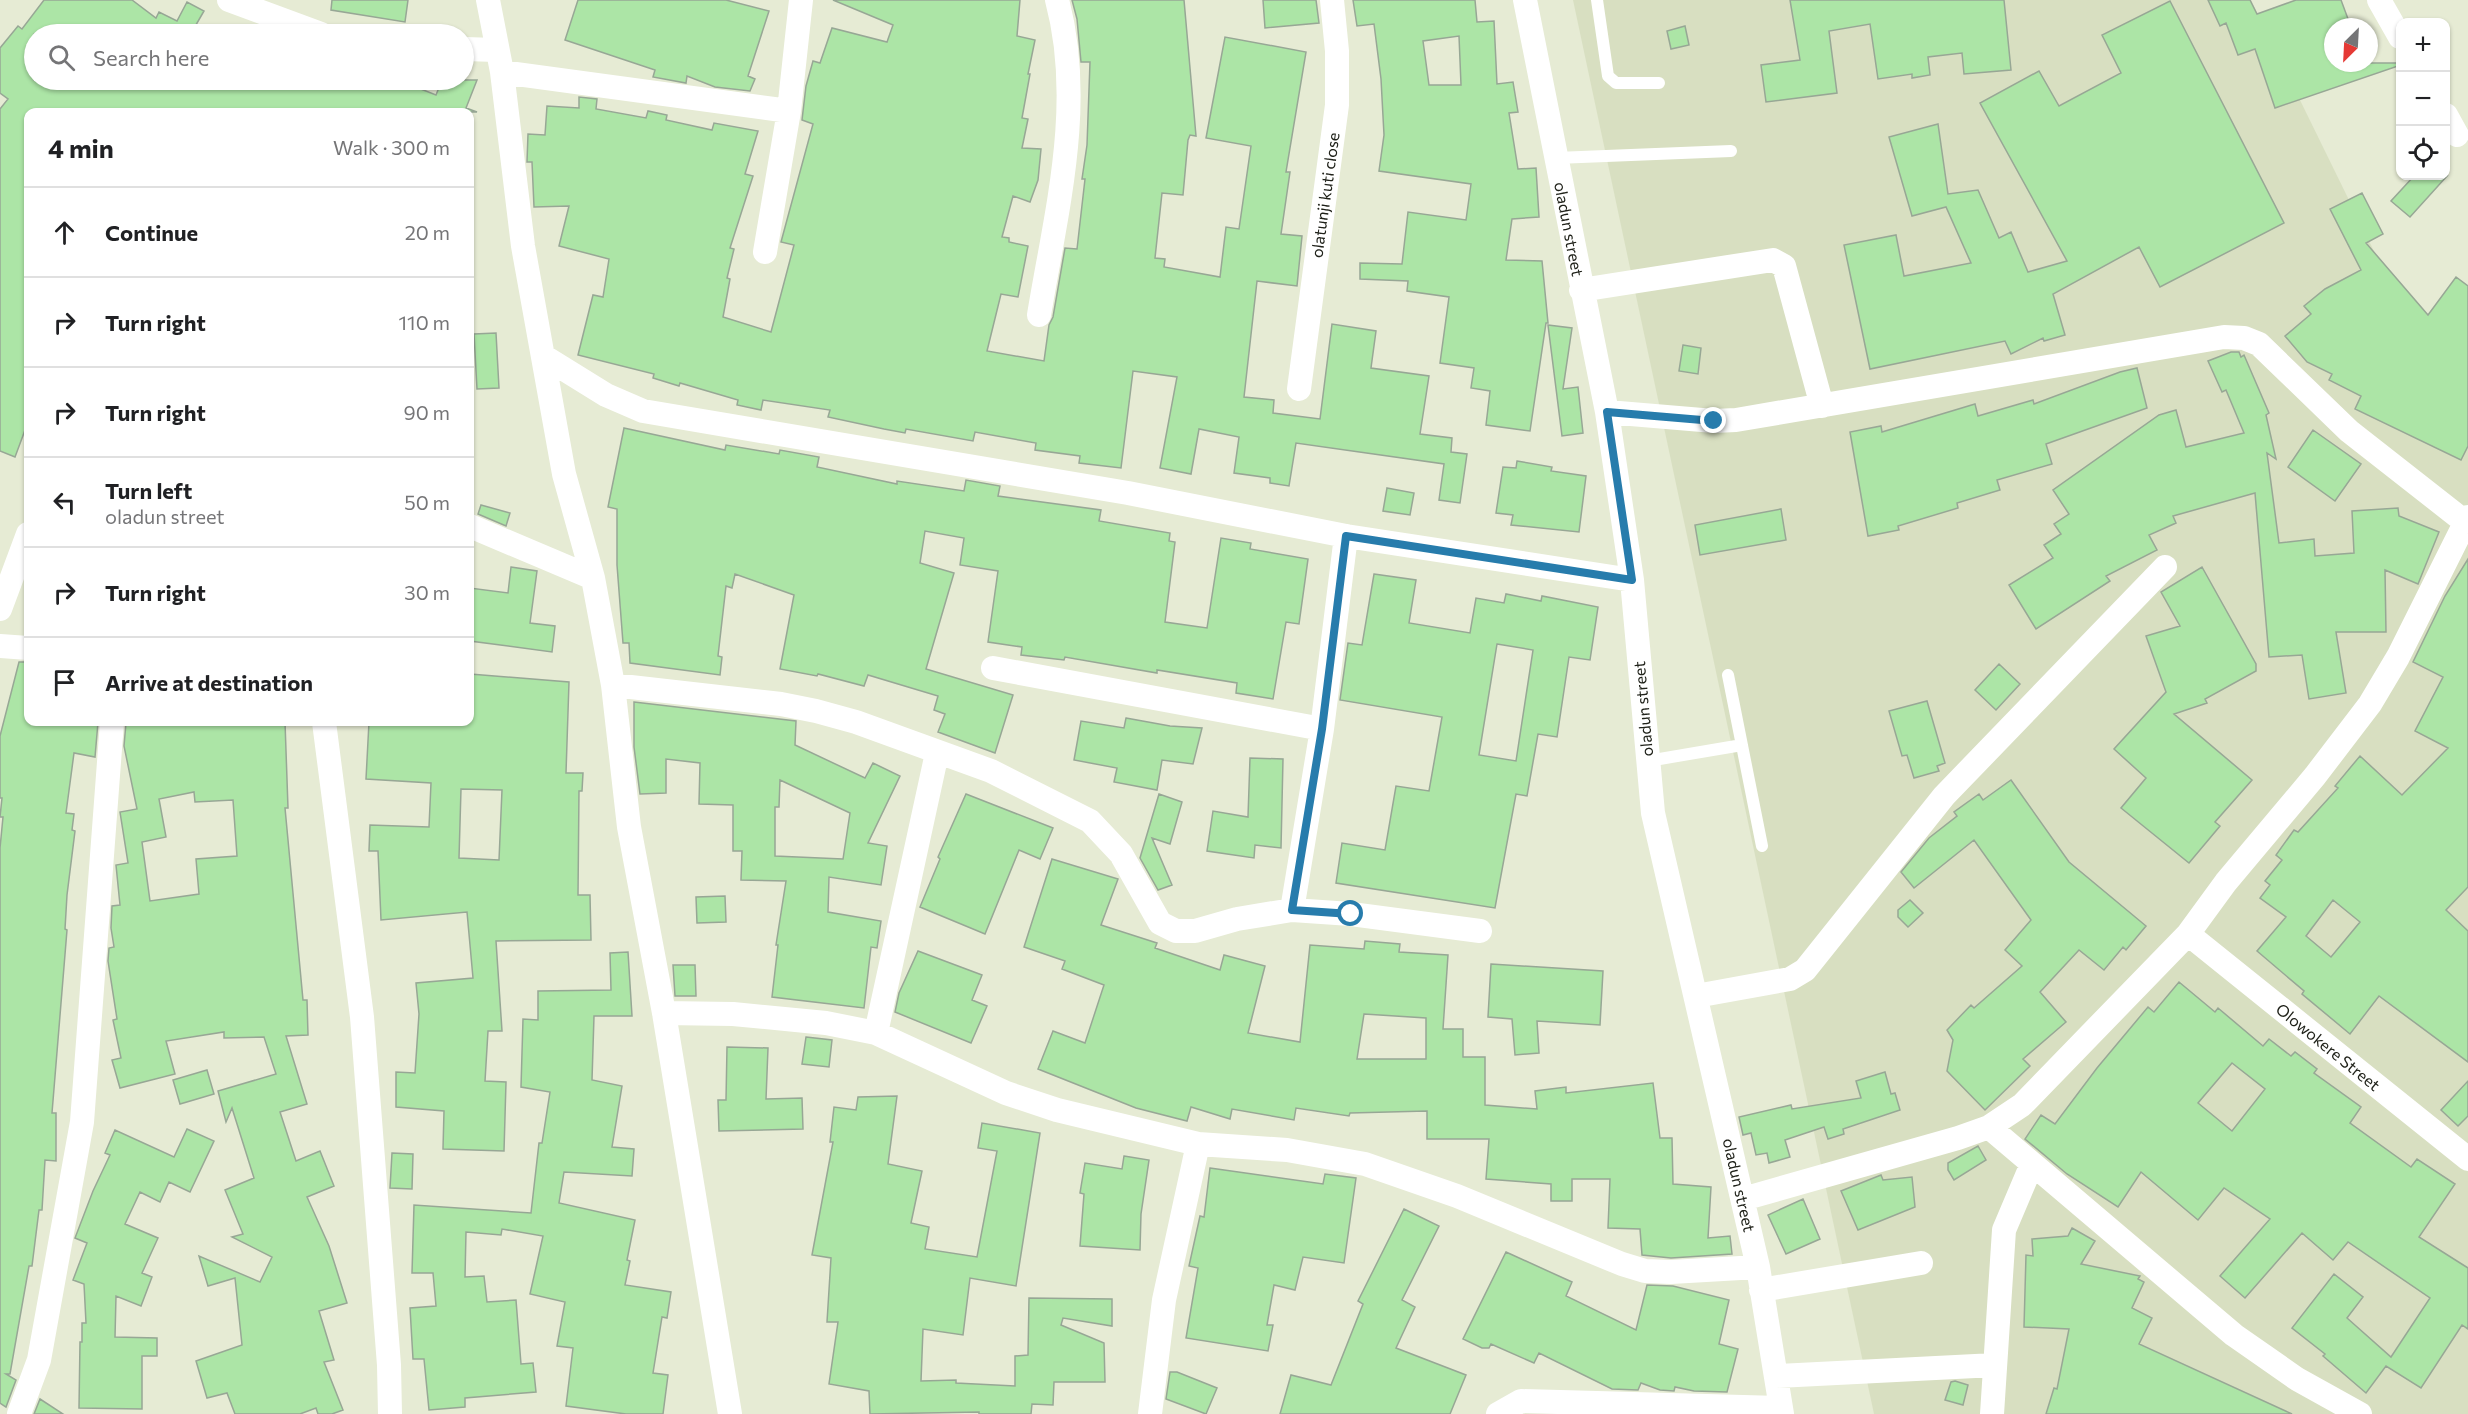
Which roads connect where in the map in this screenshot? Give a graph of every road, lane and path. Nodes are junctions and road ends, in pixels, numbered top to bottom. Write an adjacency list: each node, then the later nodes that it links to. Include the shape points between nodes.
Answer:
1 (229, 0): 9 (street)
2 (488, 0): 12 (street)
3 (801, 0): 14 (street)
4 (1057, 0): 19 (street, via 1069,96 1068,126)
5 (1332, 0): 21 (street, olatunji kuti close, via 1337,105)
6 (1526, 0): 16 (street, oladun street)
7 (1597, 0): 13 (lane, via 1608,76 1616,83)
8 (2379, 0): 10 (street)
9 (294, 24)
10 (2396, 30)
11 (474, 52): 12 (street)
12 (499, 61): 14 (street); 20 (street, via 523,246)
13 (1659, 83)
14 (789, 111): 17 (street)
15 (1731, 151): 16 (lane)
16 (1556, 158): 18 (street, oladun street)
17 (765, 252)
18 (1581, 290): 22 (street, via 1773,260 1784,266); 23 (street, oladun street)
19 (1038, 315)
20 (543, 357): 26 (street, via 606,395 643,411 1128,493); 29 (street, via 564,474)
21 (1299, 389)
22 (1822, 406): 23 (street, via 1714,421); 24 (street, via 2224,337 2244,338 2259,344 2349,431)
23 (1607, 412): 30 (street, oladun street)
24 (2466, 520): 46 (street, via 2398,657 2370,704)
25 (474, 527): 29 (street)
26 (1346, 536): 30 (street); 39 (street)
27 (24, 545): 31 (street)
28 (2165, 567): 47 (street, via 1944,796 1805,969 1790,979)
29 (593, 578): 36 (street)
30 (1632, 580): 42 (street, oladun street)
31 (0, 609)
32 (0, 646): 33 (street)
33 (24, 648)
34 (993, 668): 39 (street)
35 (1728, 675): 40 (lane)
36 (613, 685): 41 (street, via 781,704 856,722); 48 (street, via 629,827)
37 (112, 726): 60 (street, via 82,1122 39,1360)
38 (325, 726): 61 (street, via 362,1017)
39 (1322, 729): 44 (street)
40 (1742, 745): 42 (lane); 43 (lane)
41 (937, 753): 44 (street, via 991,771 1090,821 1121,854 1160,923 1176,931 1195,931); 49 (street)
42 (1648, 761): 47 (street, oladun street, via 1653,813)
43 (1762, 846)
44 (1292, 910): 45 (street)
45 (1480, 931)
46 (2188, 934): 50 (street, via 2022,1105); 52 (street, Olowokere Street)
47 (1696, 996): 54 (street, oladun street)
48 (664, 1012): 49 (street, via 826,1023); 62 (street)
49 (876, 1033): 51 (street, via 1006,1093 1057,1110)
50 (1989, 1127): 53 (street); 54 (street)
51 (1198, 1144): 56 (street, via 1287,1150 1365,1164 1645,1271); 63 (street, via 1164,1300)
52 (2468, 1159)
53 (2032, 1164): 57 (street, via 2004,1230); 66 (street, via 2234,1335 2297,1379)
54 (1743, 1199): 56 (street, oladun street)
55 (1921, 1263): 56 (street)
56 (1760, 1279): 58 (street, oladun street)
57 (1995, 1365): 58 (street); 65 (street)
58 (1776, 1376): 59 (street, oladun street)
59 (1782, 1411): 64 (street, via 1521,1401)
60 (19, 1414)
61 (390, 1414)
62 (730, 1414)
63 (1150, 1414)
64 (1498, 1414)
65 (1992, 1414)
66 (2360, 1414)

